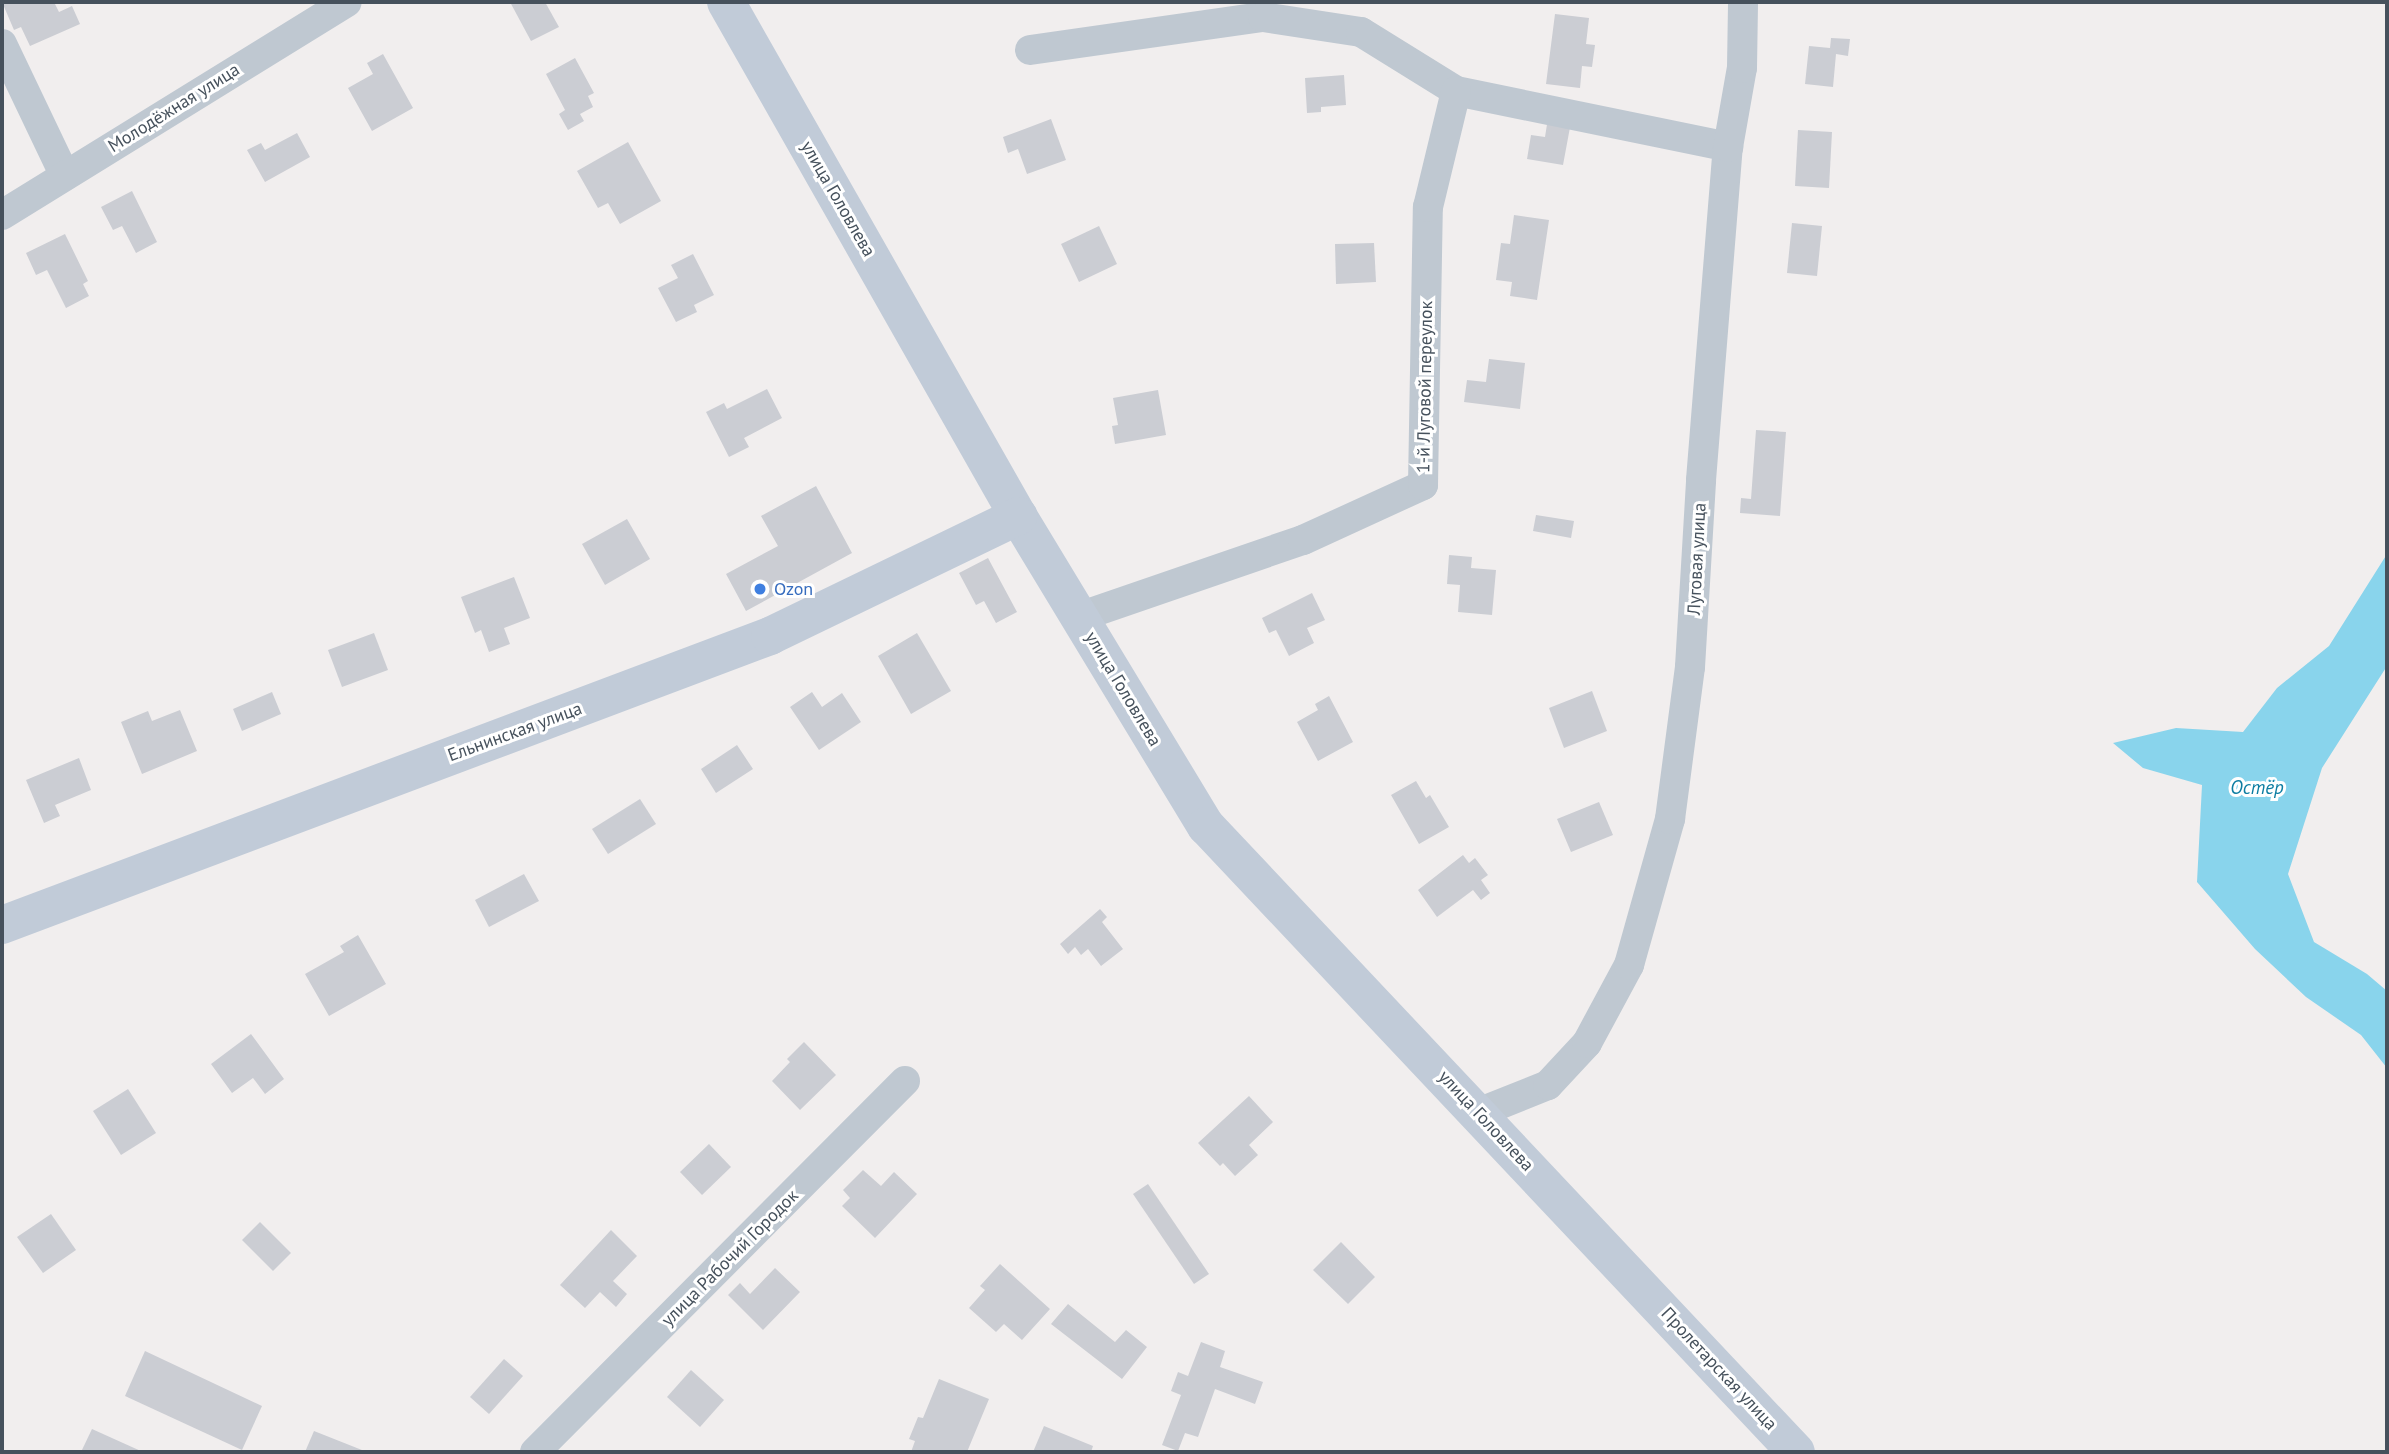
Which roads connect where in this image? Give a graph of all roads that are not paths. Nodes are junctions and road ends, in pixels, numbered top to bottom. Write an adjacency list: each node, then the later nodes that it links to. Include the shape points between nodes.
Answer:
1 (347, 2): 8 (street, Молодёжная улица)
2 (726, 2): 10 (main road, улица Головлева)
3 (1743, 2): 7 (street, Луговая улица, via 1742,68)
4 (2, 44): 8 (street)
5 (1030, 50): 6 (street, via 1264,17 1362,32)
6 (1456, 90): 7 (street); 11 (street, 1-й Луговой переулок, via 1428,207 1423,485 1303,540)
7 (1728, 148): 14 (street, Луговая улица, via 1690,667 1670,819 1629,965 1587,1043 1548,1085)
8 (65, 176): 9 (street, Молодёжная улица)
9 (2, 215)
10 (1018, 516): 11 (main road, улица Головлева); 12 (main road, Ельнинская улица, via 771,636)
11 (1079, 617): 14 (main road, улица Головлева, via 1206,826)
12 (2, 925)
13 (905, 1081): 16 (street, улица Рабочий Городок)
14 (1478, 1113): 15 (main road, улица Головлева)
15 (1642, 1286): 17 (main road, Пролетарская улица)
16 (544, 1443)
17 (1796, 1452)

